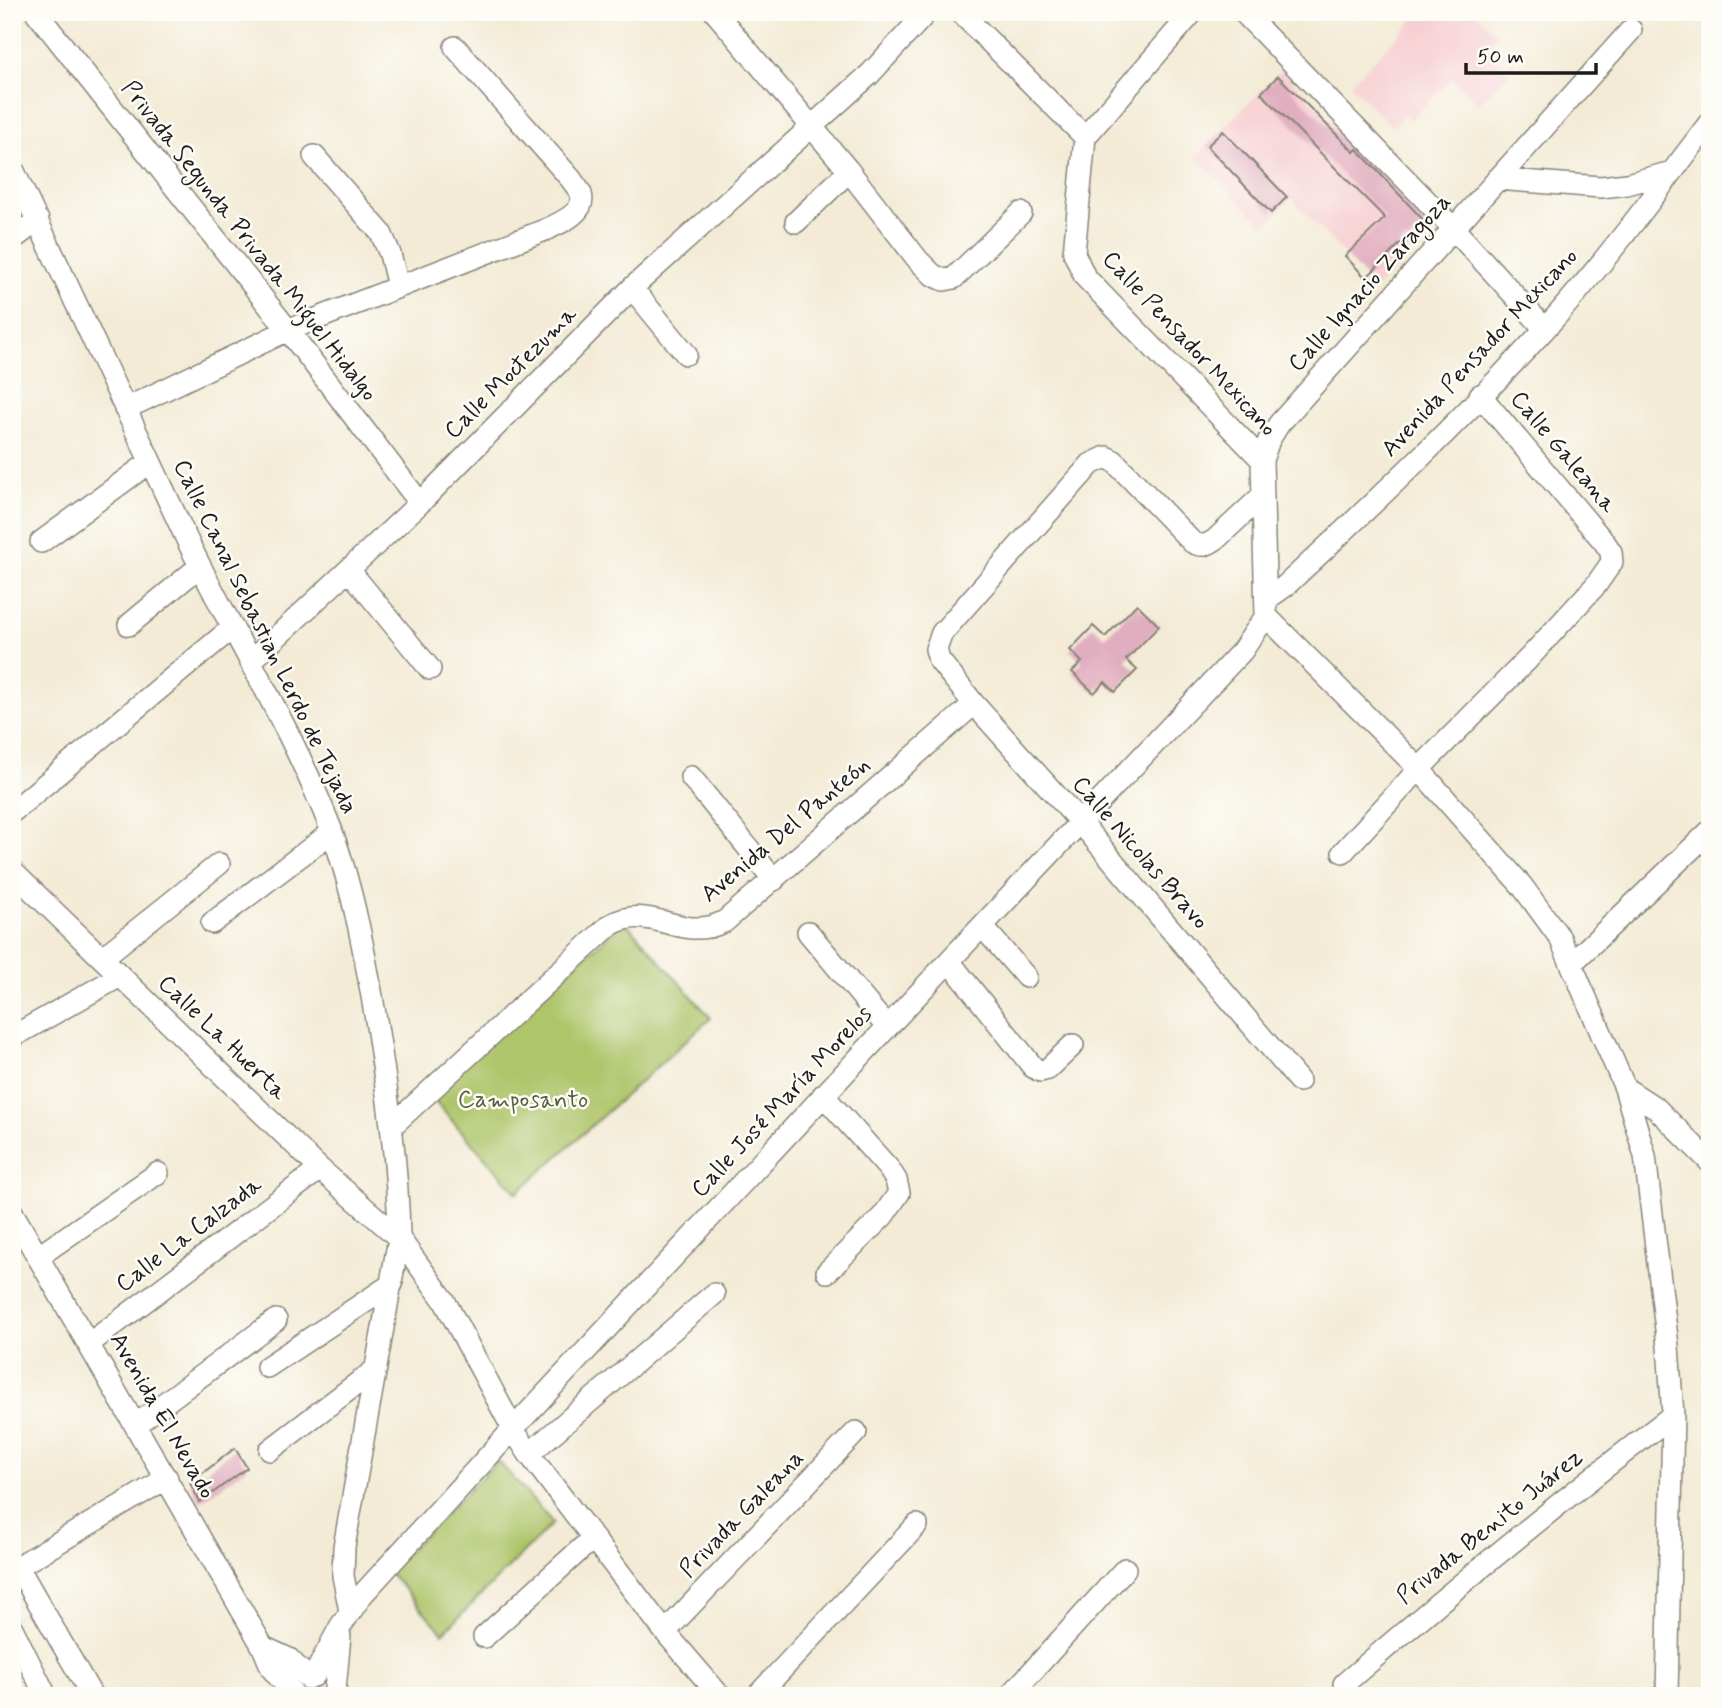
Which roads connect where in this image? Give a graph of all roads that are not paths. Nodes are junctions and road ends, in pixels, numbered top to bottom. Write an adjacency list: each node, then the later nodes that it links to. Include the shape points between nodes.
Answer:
1 (36, 12): 25 (street, Privada Segunda Privada Miguel Hidalgo)
2 (715, 12): 10 (street)
3 (927, 12): 10 (street, Calle Moctezuma, via 870,74)
4 (960, 12): 11 (street)
5 (1193, 12): 11 (street)
6 (1243, 12): 20 (street)
7 (1631, 30): 16 (street, Calle Ignacio Zaragoza)
8 (456, 47): 22 (street, via 571,179 581,203 575,213 553,226)
9 (1710, 122): 15 (street, Avenida Pensador Mexicano)
10 (811, 127): 14 (street); 23 (street, Calle Moctezuma)
11 (1085, 137): 29 (street, Calle Pensador Mexicano, via 1074,234 1077,264)
12 (314, 156): 22 (street, via 381,233)
13 (12, 167): 18 (street, Calle Canal Sebastian Lerdo de Tejada)
14 (849, 171): 17 (street, via 933,275 944,280 954,278); 19 (street)
15 (1672, 172): 16 (street, via 1601,187); 24 (street, Avenida Pensador Mexicano)
16 (1497, 179): 20 (street, Calle Ignacio Zaragoza)
17 (1021, 213)
18 (38, 220): 21 (street); 28 (street, Calle Canal Sebastian Lerdo de Tejada)
19 (796, 222)
20 (1454, 228): 24 (street); 29 (street, Calle Ignacio Zaragoza, via 1279,424)
21 (12, 240)
22 (398, 286): 25 (street)
23 (632, 288): 26 (street); 32 (street, Calle Moctezuma)
24 (1545, 329): 27 (street, Avenida Pensador Mexicano)
25 (288, 330): 28 (street); 32 (street, Privada Segunda Privada Miguel Hidalgo)
26 (686, 354)
27 (1480, 396): 36 (street, Avenida Pensador Mexicano); 42 (street, Calle Galeana, via 1605,542 1612,562 1529,659)
28 (125, 409): 30 (street, Calle Canal Sebastian Lerdo de Tejada)
29 (1262, 460): 31 (street, Calle Ignacio Zaragoza)
30 (150, 462): 33 (street); 34 (street, Calle Canal Sebastian Lerdo de Tejada)
31 (1262, 496): 36 (street, Calle Ignacio Zaragoza); 41 (street, Calle Nicolas Bravo, via 1216,540 1200,546 1114,461 1106,457 1091,464 942,633 936,649 939,660)
32 (420, 503): 35 (street, Calle Moctezuma)
33 (41, 542)
34 (200, 566): 37 (street); 38 (street, Calle Canal Sebastian Lerdo de Tejada)
35 (349, 570): 39 (street, Calle Moctezuma); 40 (street)
36 (1266, 608): 42 (street); 45 (street, Calle José María Morelos, via 1242,651)
37 (129, 625)
38 (232, 628): 39 (street, Calle Canal Sebastian Lerdo de Tejada); 44 (street)
39 (252, 660): 47 (street, Calle Canal Sebastian Lerdo de Tejada)
40 (430, 669)
41 (974, 704): 45 (street, Calle Nicolas Bravo); 51 (street, Avenida Del Panteón)
42 (1419, 769): 48 (street); 57 (street, via 1522,886 1560,938)
43 (691, 777): 51 (street)
44 (12, 812)
45 (1080, 822): 53 (street, Calle José María Morelos); 63 (street, Calle Nicolas Bravo)
46 (1710, 831): 57 (street)
47 (332, 832): 52 (street); 66 (street, Calle Canal Sebastian Lerdo de Tejada, via 363,947)
48 (1343, 852)
49 (219, 864): 55 (street)
50 (12, 871): 55 (street, Calle La Huerta)
51 (774, 880): 66 (street, Avenida Del Panteón, via 724,922 708,928 638,916 623,917 610,925)
52 (212, 923)
53 (982, 926): 56 (street, Calle José María Morelos); 59 (street)
54 (808, 932): 60 (street)
55 (102, 958): 58 (street, Calle La Huerta)
56 (949, 961): 60 (street, Calle José María Morelos); 62 (street, via 1032,1067 1048,1069)
57 (1572, 963): 64 (street)
58 (120, 976): 61 (street); 68 (street, Calle La Huerta)
59 (1026, 977)
60 (887, 1027): 65 (street, Calle José María Morelos)
61 (12, 1037)
62 (1073, 1045)
63 (1299, 1081)
64 (1625, 1088): 67 (street, via 1656,1108); 80 (street, via 1645,1156)
65 (823, 1096): 73 (street, via 889,1169 899,1193 883,1216); 82 (street, Calle José María Morelos)
66 (393, 1125): 71 (street, Calle Canal Sebastian Lerdo de Tejada)
67 (1710, 1161)
68 (320, 1169): 71 (street, Calle La Huerta); 77 (street, Calle La Calzada)
69 (158, 1173): 72 (street)
70 (12, 1212): 72 (street, Avenida El Nevado)
71 (399, 1238): 74 (street, Calle Canal Sebastian Lerdo de Tejada); 82 (street, Calle La Huerta, via 444,1300)
72 (39, 1256): 77 (street, Avenida El Nevado)
73 (827, 1272)
74 (392, 1284): 78 (street); 79 (street, Calle Canal Sebastian Lerdo de Tejada)
75 (714, 1294): 85 (street)
76 (276, 1320): 81 (street)
77 (90, 1343): 81 (street, Avenida El Nevado)
78 (267, 1367)
79 (376, 1369): 84 (street); 91 (street, Calle Canal Sebastian Lerdo de Tejada, via 344,1547)
80 (1673, 1415): 95 (street, Privada Benito Juárez, via 1456,1586); 103 (street)
81 (135, 1425): 86 (street, Avenida El Nevado)
82 (513, 1429): 85 (street, Calle La Huerta); 91 (street, Calle José María Morelos)
83 (856, 1432): 93 (street, Privada Galeana)
84 (271, 1450)
85 (528, 1454): 88 (street, Calle La Huerta)
86 (167, 1478): 89 (street); 96 (street, Avenida El Nevado, via 272,1669)
87 (917, 1525): 101 (street)
88 (593, 1538): 93 (street, Calle La Huerta); 94 (street)
89 (15, 1569): 99 (street)
90 (1125, 1569): 102 (street)
91 (345, 1619): 96 (street, Calle José María Morelos); 97 (street)
92 (12, 1628): 98 (street)
93 (665, 1632): 100 (street, Calle La Huerta)
94 (484, 1637)
95 (1344, 1684)
96 (304, 1687): 97 (street, Avenida El Nevado, via 327,1680)
97 (335, 1693)
98 (46, 1696)
99 (92, 1696)
100 (720, 1696)
101 (757, 1696)
102 (1010, 1696)
103 (1667, 1696)

